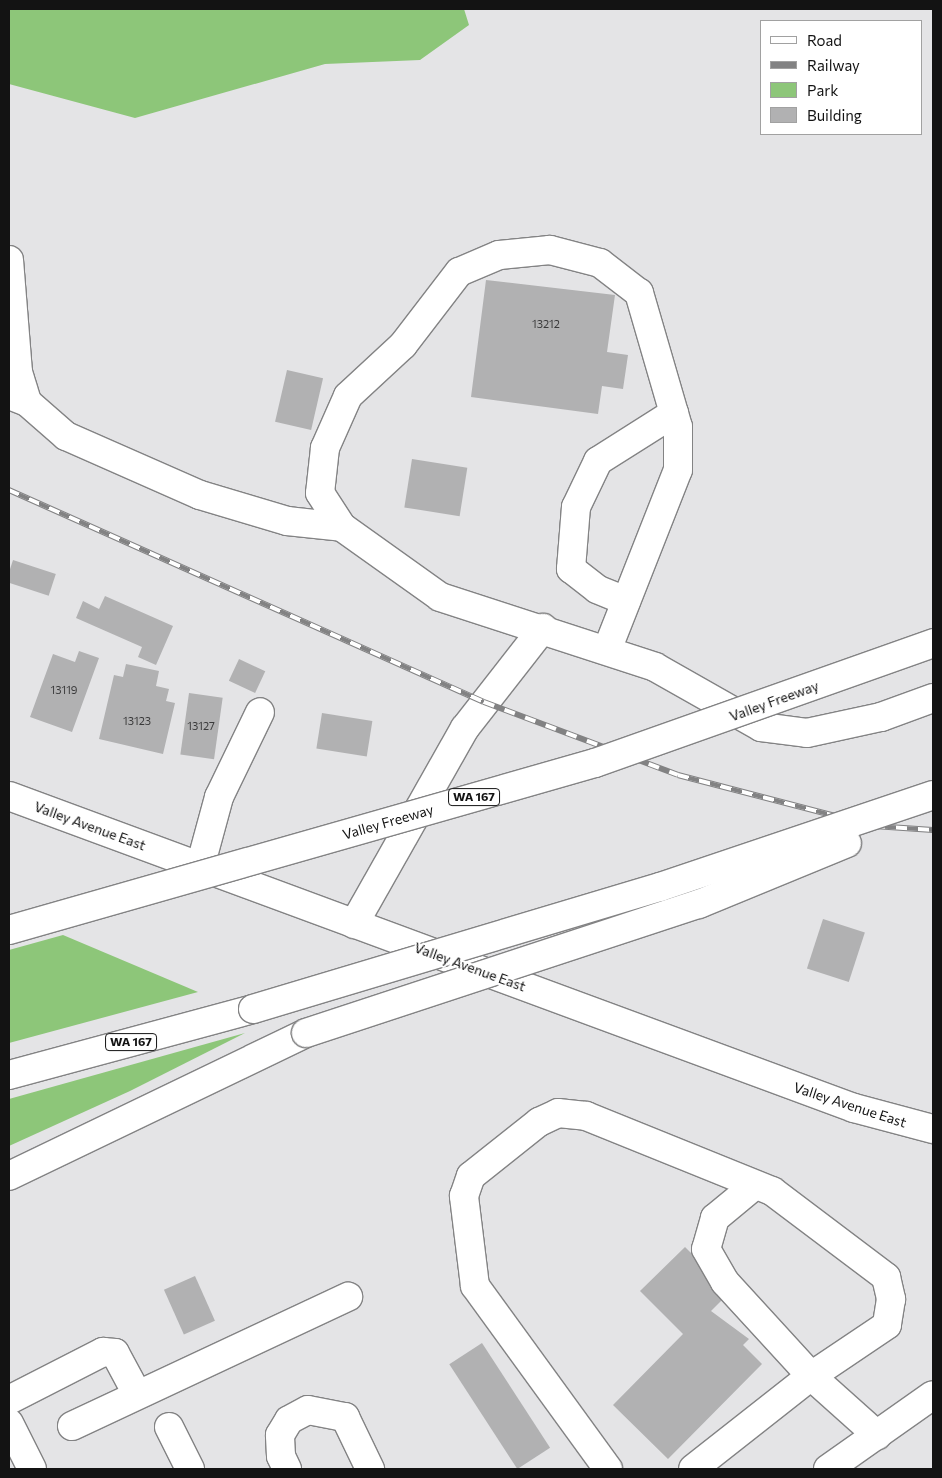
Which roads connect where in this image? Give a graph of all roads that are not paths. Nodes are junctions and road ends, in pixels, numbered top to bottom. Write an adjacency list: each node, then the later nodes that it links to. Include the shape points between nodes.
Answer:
1 (9, 260): 2 (main road)
2 (18, 398): 4 (main road, via 66,436 200,495 287,521)
3 (674, 413): 4 (main road, via 639,293 600,263 550,250 500,255 459,272 404,345 348,396 325,448 320,493); 5 (main road, via 678,470); 5 (main road, via 598,461 576,507 571,569 597,589)
4 (342, 527): 6 (main road, via 440,597)
5 (626, 601): 8 (main road)
6 (543, 628): 8 (main road); 15 (main road, via 465,728)
7 (933, 643): 16 (main road, Valley Freeway / WA 167, bridge, via 595,763)
8 (607, 650): 9 (main road, via 655,667 761,727 807,733 881,717)
9 (933, 698)
10 (260, 712): 14 (main road, via 219,798)
11 (9, 796): 14 (main road, Valley Avenue East)
12 (933, 796): 17 (main road, WA 167, bridge, via 660,887 253,1009)
13 (933, 803): 19 (main road, bridge, via 814,858 699,904 458,980 306,1033)
14 (200, 866): 15 (main road, Valley Avenue East)
15 (354, 924): 18 (main road, Valley Avenue East, via 854,1108)
16 (9, 930)
17 (9, 1075)
18 (933, 1129)
19 (9, 1176)
20 (755, 1184): 22 (main road, via 715,1218 706,1249 725,1282); 22 (main road, via 772,1191 886,1277 890,1298 887,1325); 34 (main road, via 586,1116 558,1114 539,1122 471,1176 464,1196 475,1286)
21 (348, 1297): 23 (main road)
22 (811, 1376): 29 (main road); 35 (main road)
23 (137, 1394): 25 (main road, via 115,1354 103,1352); 27 (main road)
24 (933, 1395): 29 (main road)
25 (9, 1400)
26 (9, 1423): 30 (main road)
27 (72, 1426)
28 (169, 1427): 31 (main road)
29 (877, 1435): 36 (main road)
30 (32, 1469)
31 (190, 1469)
32 (287, 1469): 33 (main road, via 281,1456 280,1435 290,1420 308,1410 345,1417)
33 (370, 1469)
34 (608, 1469)
35 (693, 1469)
36 (828, 1469)

